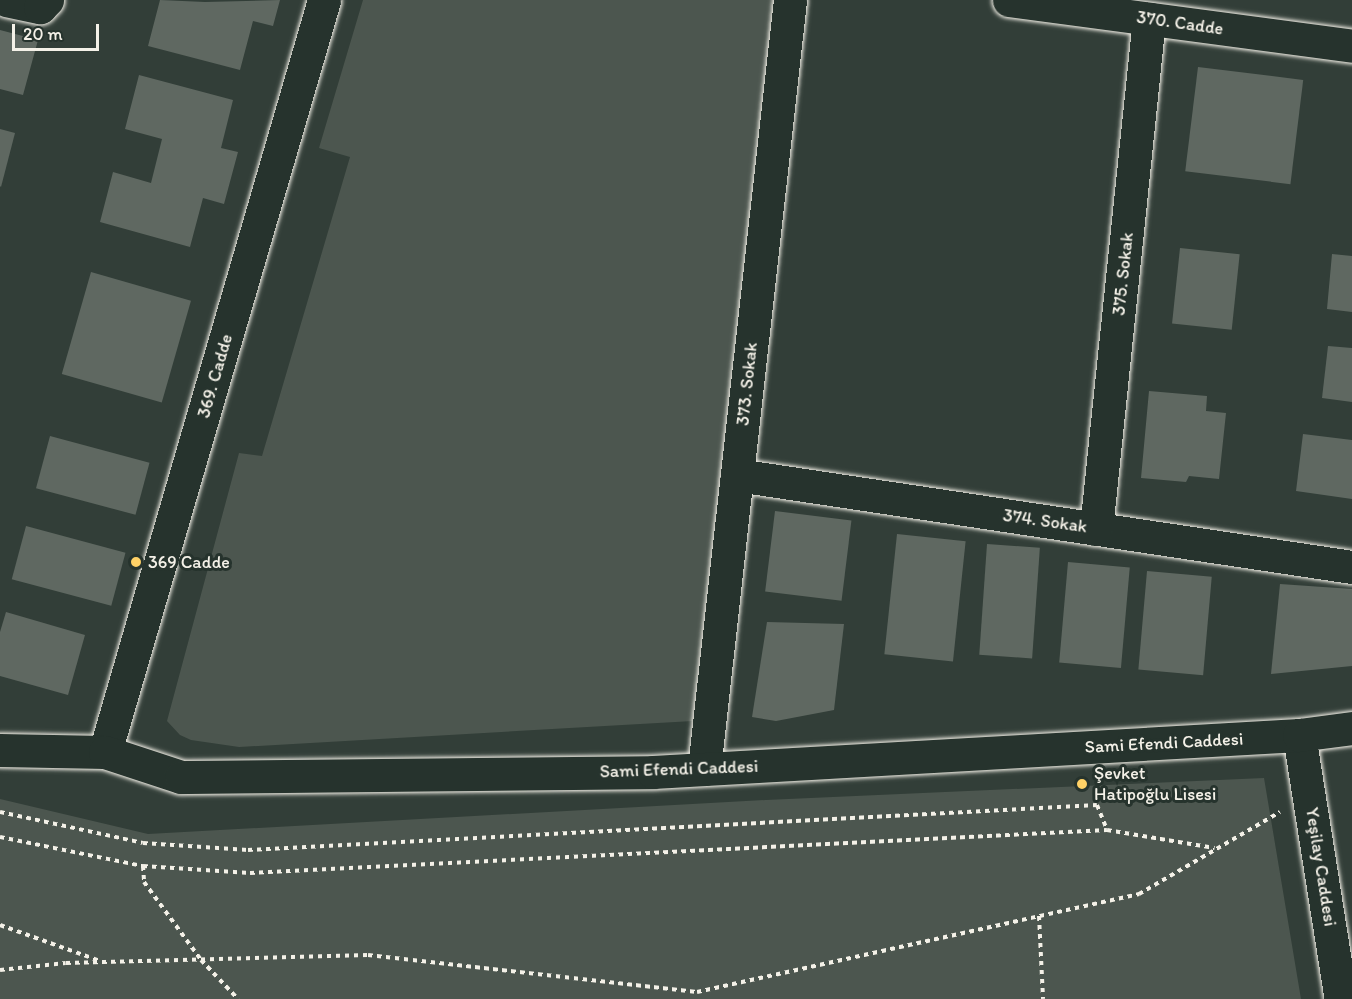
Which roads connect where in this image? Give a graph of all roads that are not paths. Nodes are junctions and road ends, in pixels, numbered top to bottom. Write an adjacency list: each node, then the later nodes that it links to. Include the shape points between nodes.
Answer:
1 (6, 0): 2 (street, via 40,7)
2 (47, 0)
3 (324, 0): 14 (street, 369. Cadde)
4 (790, 0): 8 (street, 373. Sokak)
5 (1009, 0): 6 (street, 370. Cadde)
6 (1149, 19): 7 (street, 370. Cadde); 9 (street, 375. Sokak)
7 (1352, 46)
8 (737, 475): 9 (street, 374. Sokak); 15 (street, 373. Sokak)
9 (1096, 529): 10 (street, 374. Sokak)
10 (1352, 567)
11 (1352, 728): 12 (street, Sami Efendi Caddesi)
12 (1299, 735): 15 (street, Sami Efendi Caddesi); 16 (street, Yeşilay Caddesi)
13 (3, 749): 14 (street, Sami Efendi Caddesi)
14 (105, 752): 15 (street, Sami Efendi Caddesi, via 181,777)
15 (704, 769)
16 (1341, 999)

